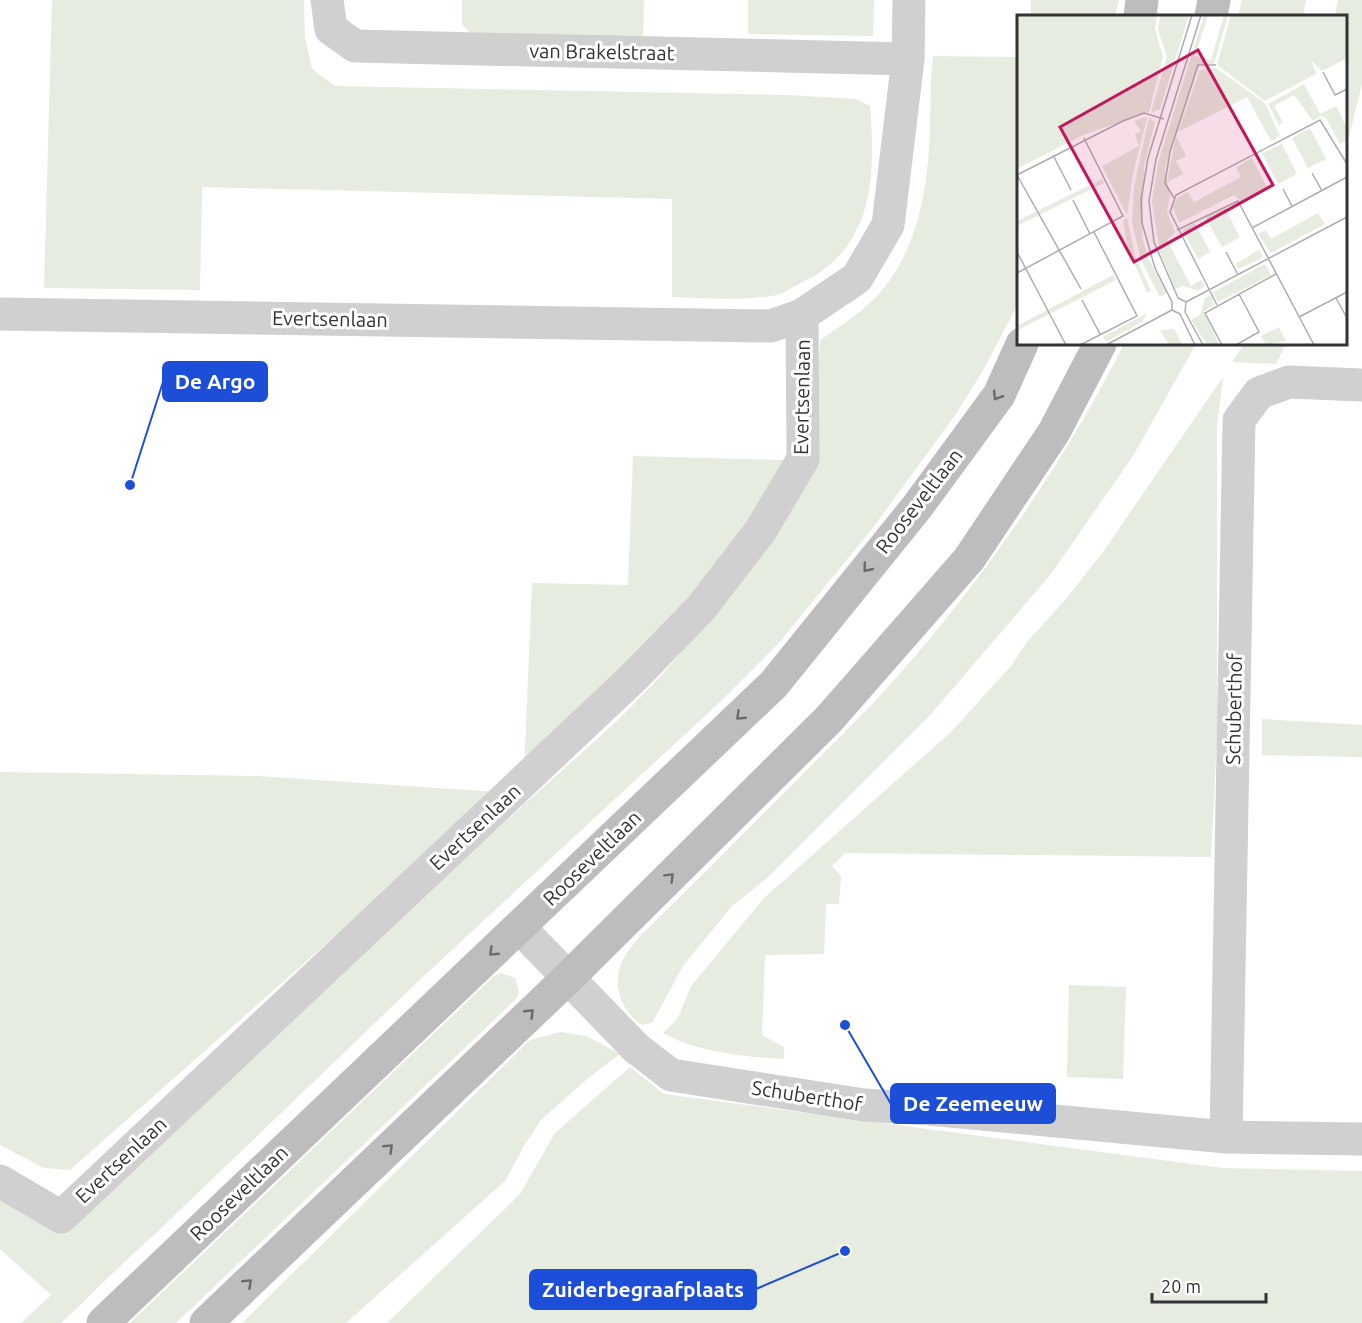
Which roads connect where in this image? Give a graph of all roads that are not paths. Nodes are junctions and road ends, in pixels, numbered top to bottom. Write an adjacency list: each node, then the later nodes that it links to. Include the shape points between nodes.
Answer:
1 (327, 0): 7 (street, van Brakelstraat, via 331,29 355,46)
2 (909, 0): 7 (street, Evertsenlaan)
3 (1142, 0): 5 (main road)
4 (1214, 0): 6 (main road)
5 (1140, 15)
6 (1211, 15)
7 (908, 59): 9 (street, Evertsenlaan, via 888,225 857,278)
8 (0, 314): 9 (street, Evertsenlaan, via 771,326)
9 (802, 315): 17 (street, Evertsenlaan, via 803,459 760,530 700,608 635,676 62,1217)
10 (1022, 345): 13 (main road, Rooseveltlaan, one-way to 13, via 999,395 917,507 774,684)
11 (1099, 345): 14 (main road, one-way to 11, via 829,719 969,559 1054,432)
12 (1362, 385): 15 (street, Schuberthof, via 1289,382 1259,393 1239,420)
13 (519, 927): 14 (street, Schuberthof); 18 (main road, Rooseveltlaan, one-way to 18)
14 (568, 978): 15 (street, Schuberthof, via 636,1048 671,1075 864,1105); 19 (main road, one-way to 14)
15 (1226, 1137): 16 (street, Schuberthof)
16 (1362, 1139)
17 (0, 1180)
18 (102, 1323)
19 (206, 1323)

